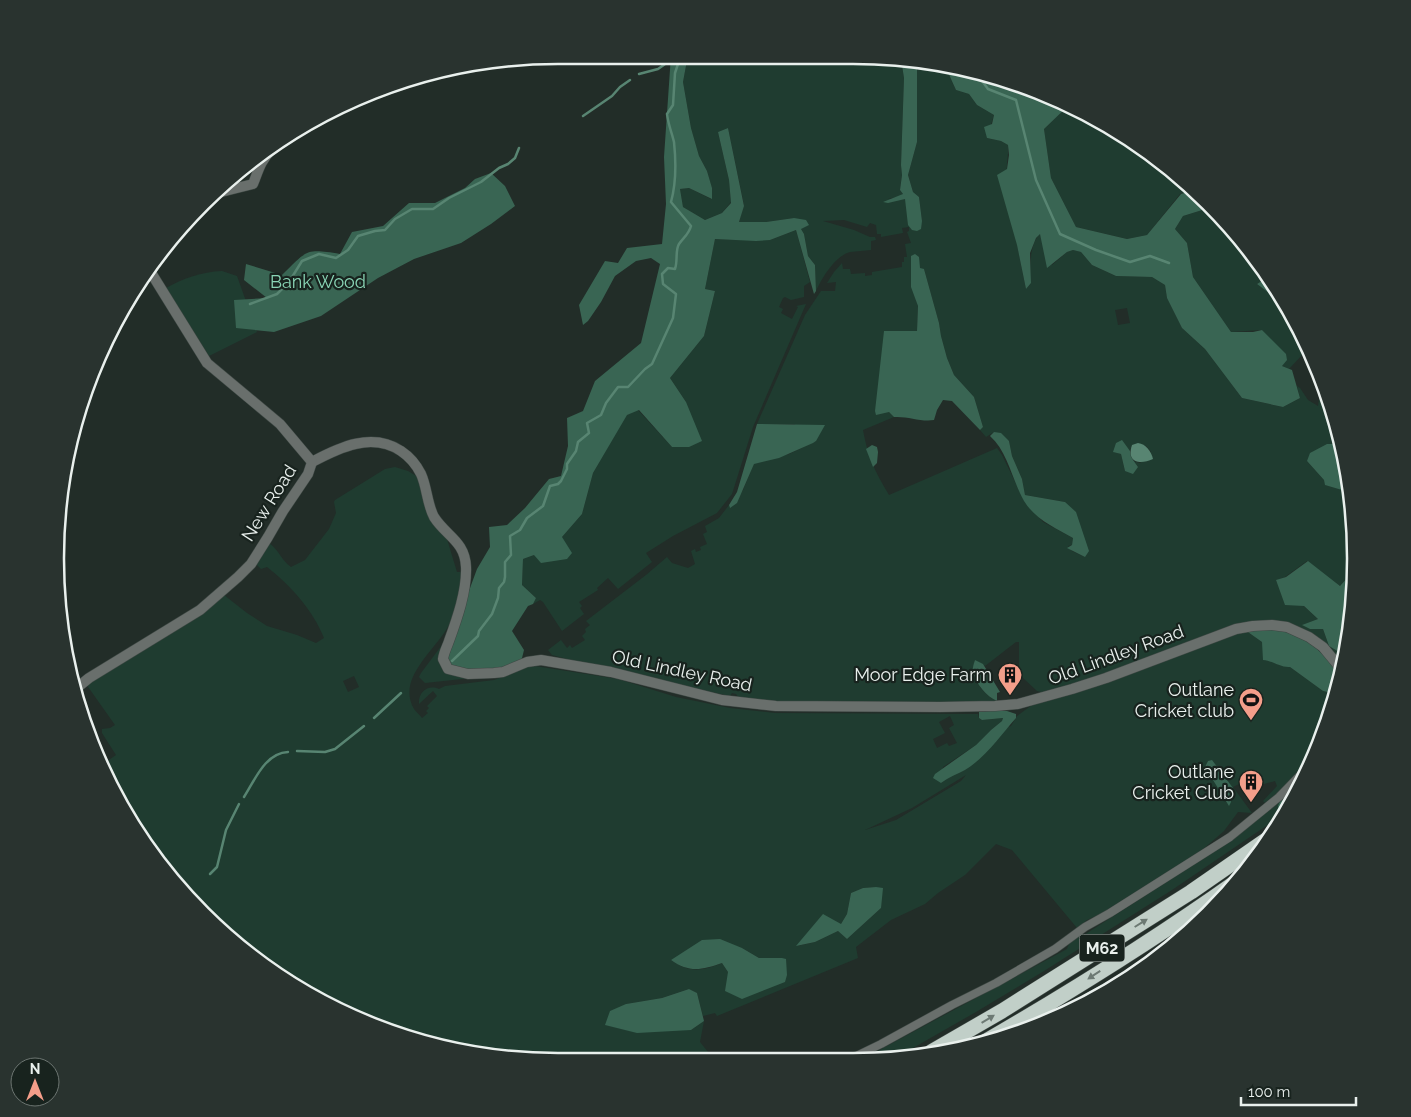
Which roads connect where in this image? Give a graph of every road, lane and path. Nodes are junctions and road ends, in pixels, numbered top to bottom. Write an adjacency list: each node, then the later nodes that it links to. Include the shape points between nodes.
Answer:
1 (260, 164): 2 (street, via 253,184)
2 (229, 190)
3 (153, 276): 4 (street, New Road, via 207,362 280,424)
4 (312, 462): 5 (street, Old Lindley Road, via 345,447 369,442 394,447 416,464 434,517 460,545 465,560 464,591 443,659 448,669 456,672 498,672 541,660 755,704 940,707 1018,704 1106,678 1226,633 1260,625 1287,627 1309,637); 6 (street, New Road, via 308,474 251,564 238,577 200,610)
5 (1336, 663)
6 (80, 685)
7 (1293, 782): 12 (street, via 1230,837 1055,949)
8 (1253, 849): 11 (highway, M62, one-way to 8, via 1183,897)
9 (1209, 901): 10 (highway, M62, one-way to 10)
10 (1008, 1028)
11 (943, 1045)
12 (863, 1053)

